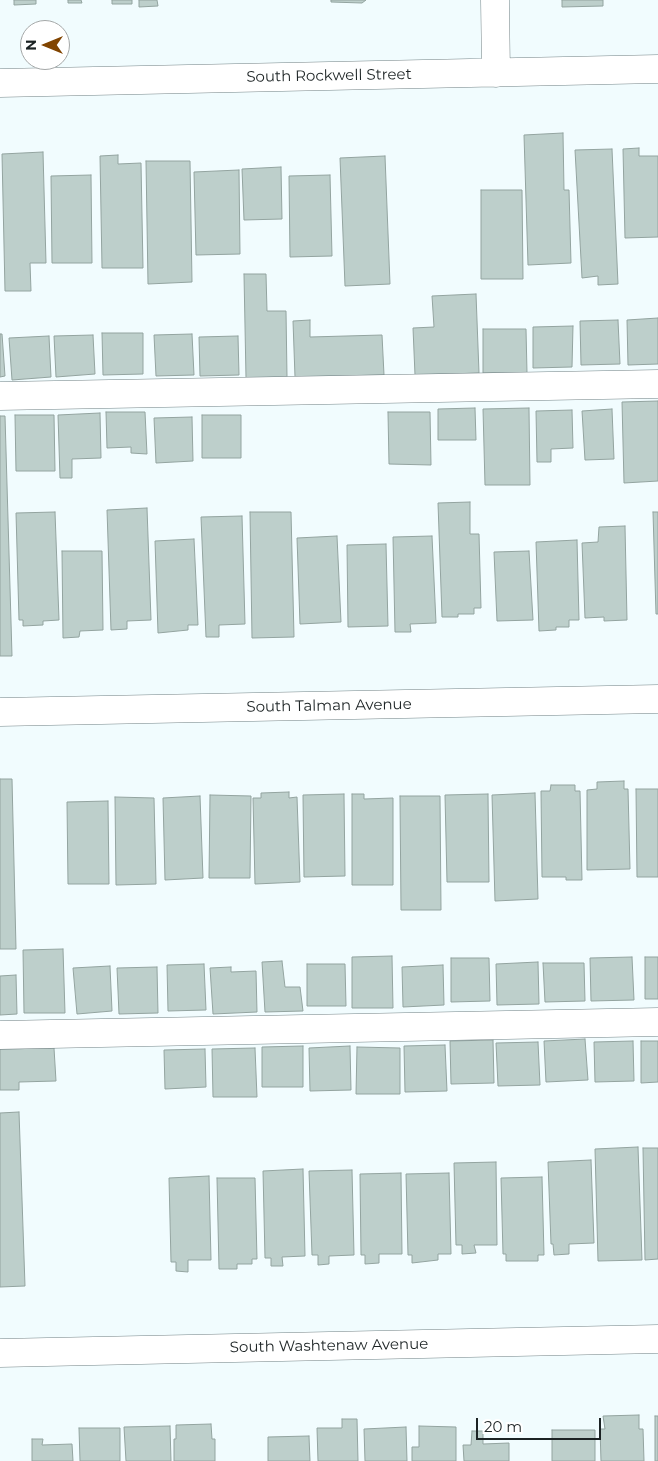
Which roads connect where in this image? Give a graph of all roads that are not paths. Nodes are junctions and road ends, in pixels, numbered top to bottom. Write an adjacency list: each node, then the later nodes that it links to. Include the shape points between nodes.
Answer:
1 (495, 0): 3 (street)
2 (658, 69): 3 (street, South Rockwell Street)
3 (496, 72): 4 (street, South Rockwell Street)
4 (0, 83)
5 (658, 384): 6 (street)
6 (0, 396)
7 (658, 699): 8 (street, South Talman Avenue)
8 (0, 712)
9 (658, 1022): 10 (street)
10 (0, 1036)
11 (658, 1339): 12 (street, South Washtenaw Avenue)
12 (0, 1353)

